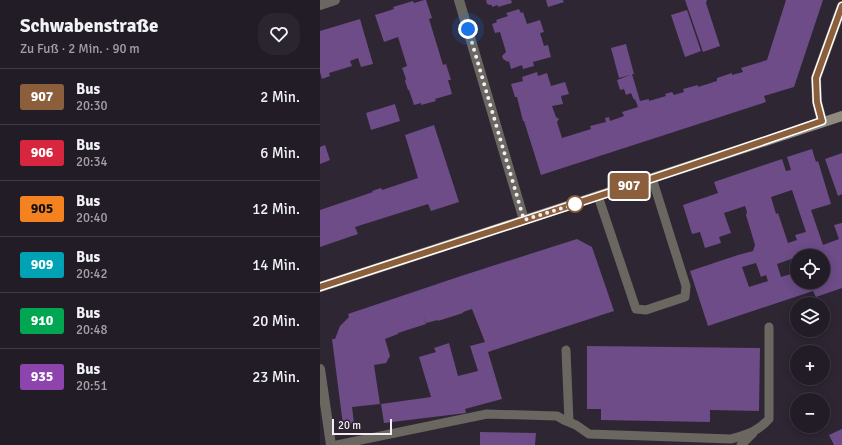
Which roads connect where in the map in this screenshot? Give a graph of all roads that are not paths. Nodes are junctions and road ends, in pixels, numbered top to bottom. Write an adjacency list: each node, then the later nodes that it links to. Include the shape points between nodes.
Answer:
1 (335, 0): 3 (street)
2 (459, 0): 9 (street)
3 (320, 4)
4 (842, 6): 6 (street, via 816,78 817,102)
5 (842, 116): 6 (main road)
6 (822, 121): 7 (main road)
7 (652, 178): 8 (main road); 8 (lane, via 686,286 685,297 646,310 636,309)
8 (598, 196): 9 (main road)
9 (524, 220): 10 (main road)
10 (320, 288)
11 (769, 327): 15 (lane, via 769,419)
12 (566, 350): 14 (lane)
13 (320, 369): 16 (street)
14 (569, 422): 15 (lane, via 589,434 731,439); 17 (lane, via 557,416 487,414)
15 (753, 432): 18 (lane)
16 (331, 445)
17 (337, 445)
18 (742, 445)

